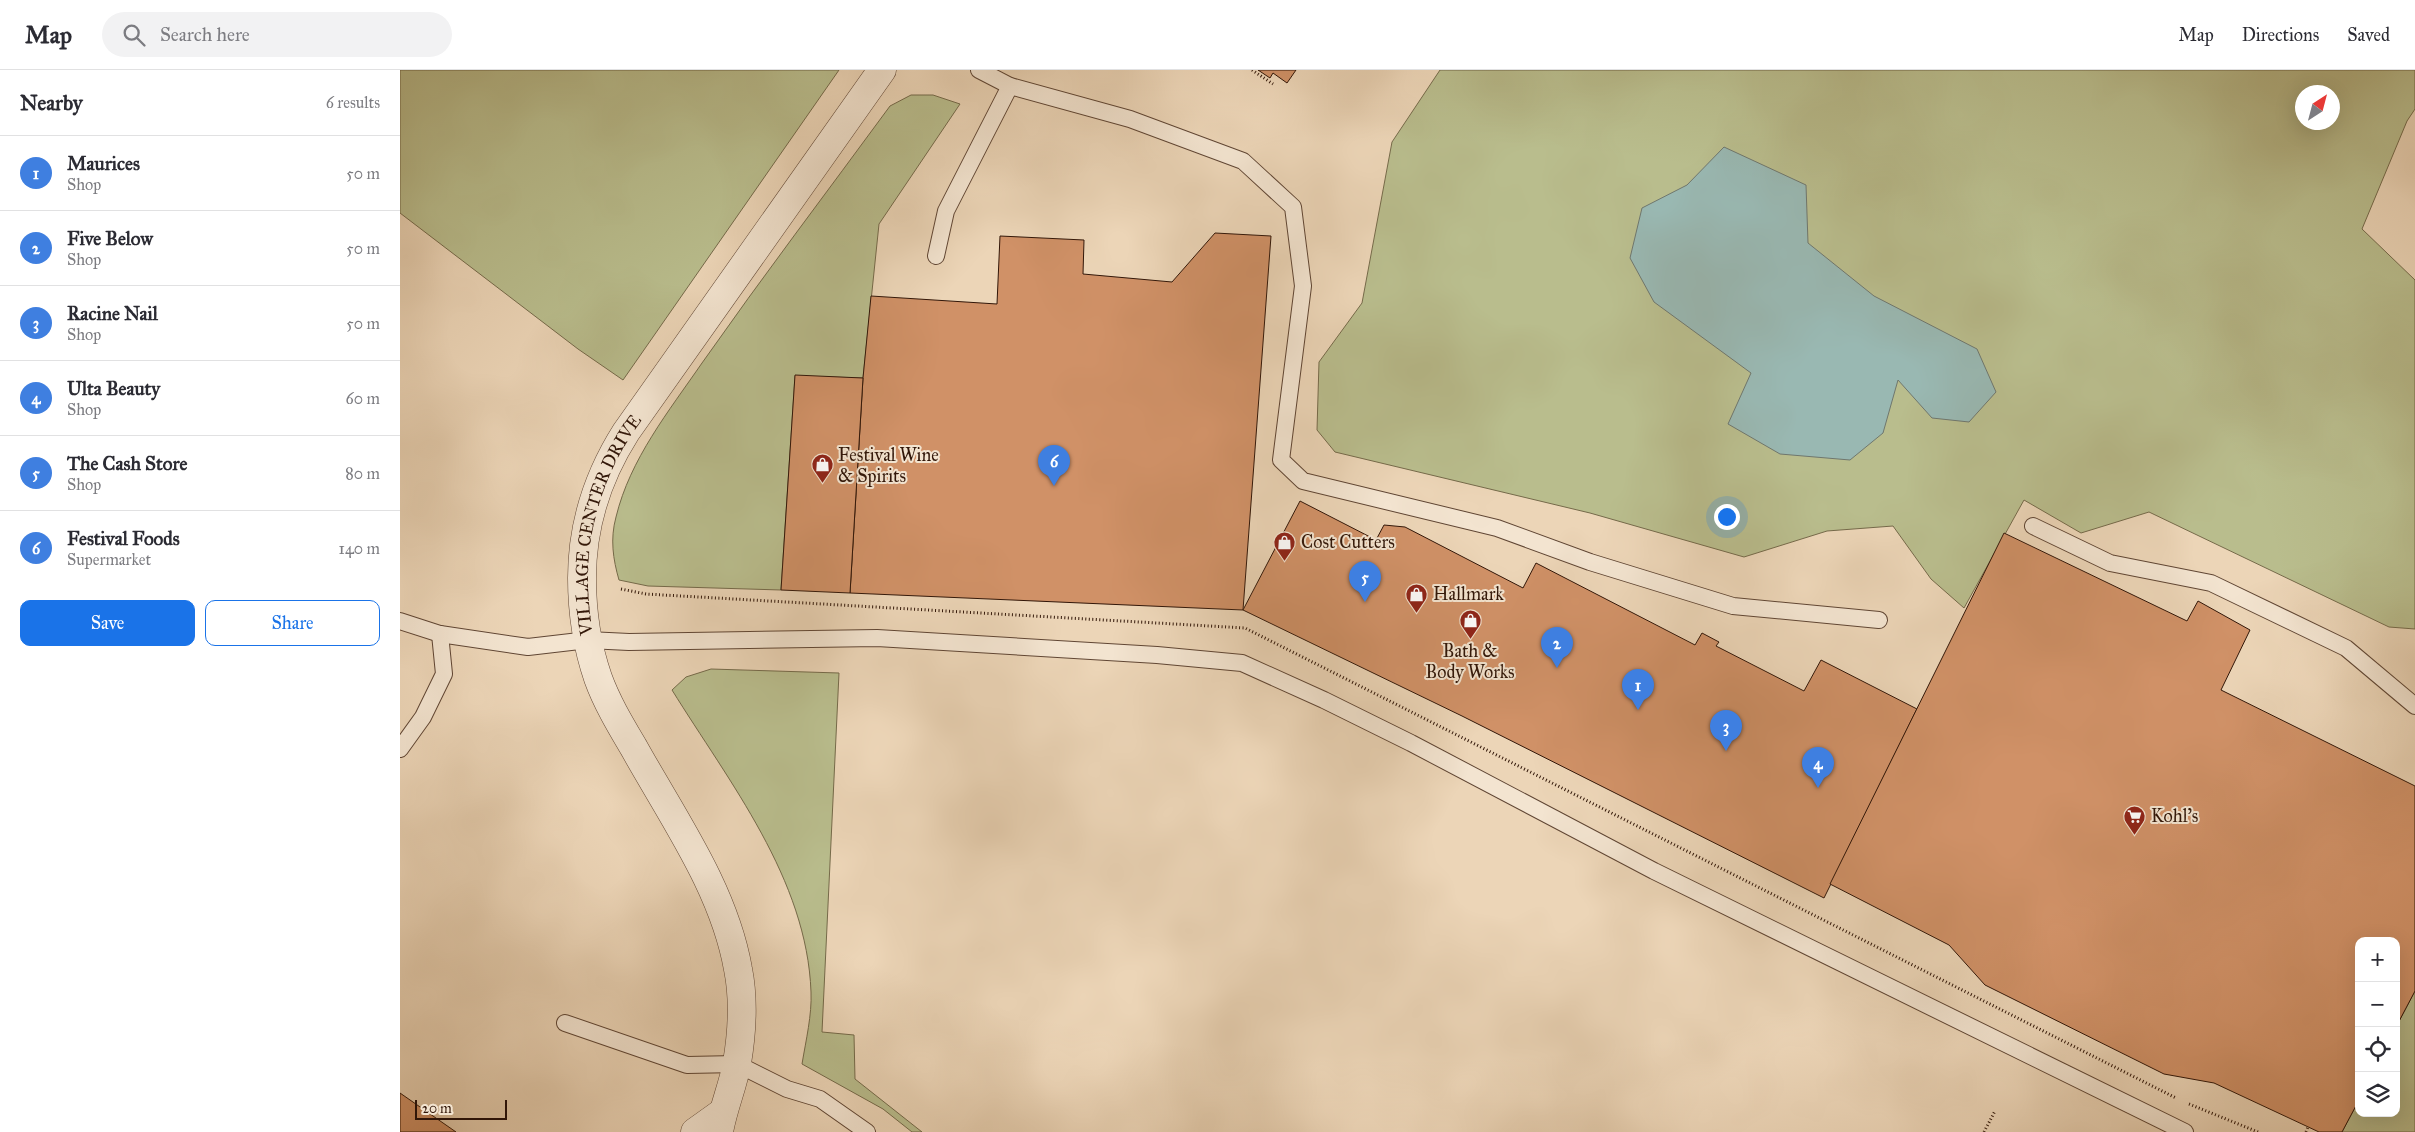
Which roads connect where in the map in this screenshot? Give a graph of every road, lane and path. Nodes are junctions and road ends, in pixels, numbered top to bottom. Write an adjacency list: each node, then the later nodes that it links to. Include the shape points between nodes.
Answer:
1 (882, 70): 11 (street, VILLAGE CENTER DRIVE, via 614,450 598,486 582,562)
2 (979, 70): 5 (lane)
3 (1252, 70): 4 (path)
4 (1273, 84)
5 (1010, 86): 6 (lane, via 946,211); 8 (lane, via 1130,119 1242,161 1293,207 1303,286 1281,460 1303,482 1497,528 1590,562 1733,606)
6 (936, 256)
7 (2033, 526): 12 (lane, via 2110,563 2219,587 2346,648)
8 (1879, 620)
9 (400, 621): 10 (lane)
10 (440, 634): 11 (lane, via 528,647); 13 (lane, via 444,674 423,717)
11 (588, 640): 15 (street, VILLAGE CENTER DRIVE, via 598,678 614,714 704,872 727,924 739,979 742,1017); 22 (lane, via 877,638 1242,662 1411,743 1654,872)
12 (2415, 706)
13 (400, 749)
14 (565, 1023): 15 (lane, via 687,1065)
15 (737, 1064): 17 (street, VILLAGE CENTER DRIVE); 20 (lane, via 787,1089 820,1099)
16 (1995, 1111): 21 (path)
17 (721, 1122): 19 (street, VILLAGE CENTER DRIVE)
18 (2308, 1127): 23 (path)
19 (695, 1132)
20 (868, 1132)
21 (1984, 1132)
22 (2185, 1132)
23 (2306, 1132)

